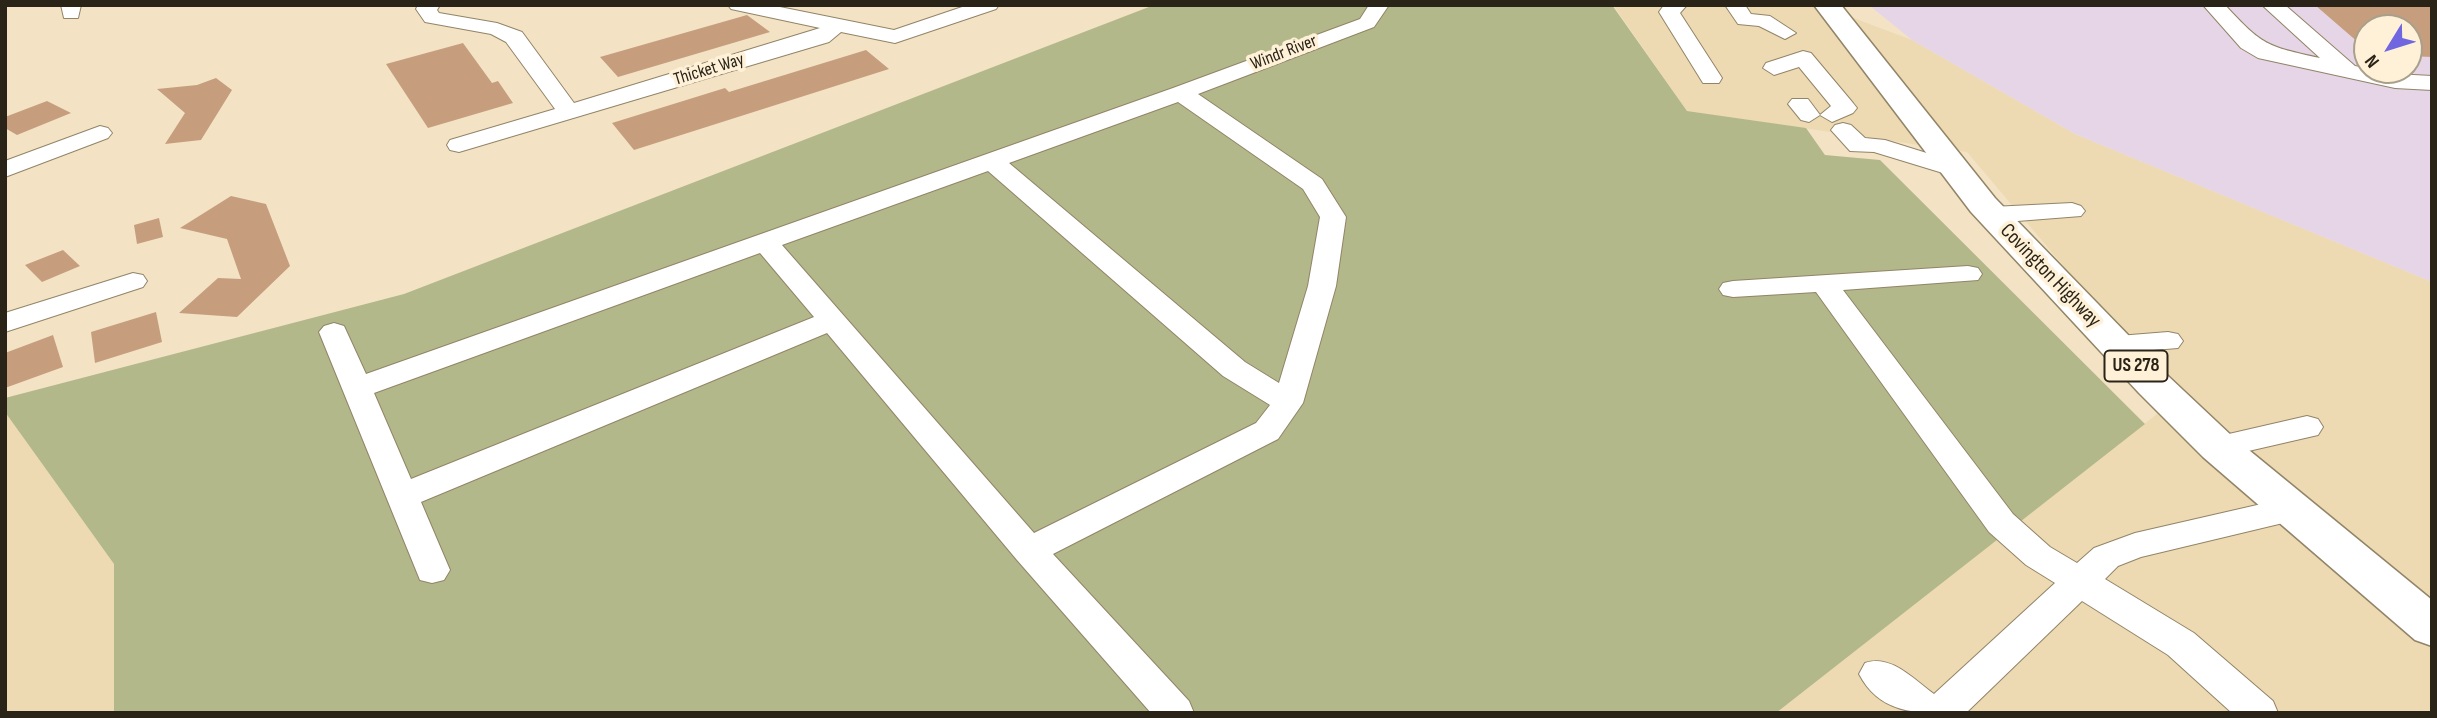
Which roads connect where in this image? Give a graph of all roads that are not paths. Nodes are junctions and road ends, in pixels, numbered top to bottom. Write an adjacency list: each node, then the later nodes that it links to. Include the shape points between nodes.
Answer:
1 (430, 5): 17 (street, via 426,9 432,18 498,29 514,37)
2 (738, 5): 10 (street)
3 (989, 5): 10 (street, via 895,37)
4 (1379, 5): 16 (street, Windr River, via 1367,23)
5 (1735, 5): 11 (street, via 1745,20 1763,20)
6 (1826, 5): 18 (main road, Covington Highway / US 278)
7 (2213, 5): 13 (street, via 2266,54)
8 (2272, 5): 13 (street)
9 (1681, 16): 14 (street)
10 (823, 22): 17 (street, Thicket Way, via 835,27 821,37)
11 (1785, 33)
12 (1774, 68): 21 (street, via 1803,58 1845,108 1821,116 1859,146)
13 (2350, 73): 15 (street)
14 (1711, 78)
15 (2432, 83)
16 (1181, 93): 22 (street, Windr River); 38 (street, via 1313,184 1333,217 1322,286)
17 (569, 112): 20 (street, Thicket Way)
18 (1913, 116): 21 (street); 24 (main road, Covington Highway / US 278)
19 (100, 134): 23 (street)
20 (459, 145)
21 (1876, 145): 24 (street)
22 (992, 161): 27 (street, Windr River); 38 (street, via 1234,369)
23 (5, 170)
24 (1956, 170): 26 (main road, Covington Highway / US 278)
25 (2072, 211): 26 (street)
26 (1992, 215): 36 (main road, Covington Highway / US 278)
27 (766, 243): 32 (street); 37 (street, Windr River)
28 (1968, 274): 30 (street)
29 (133, 281): 33 (street)
30 (1823, 283): 31 (street); 45 (street, via 2001,523 2038,556)
31 (1733, 289)
32 (833, 320): 41 (street); 43 (street)
33 (5, 323)
34 (334, 332): 37 (street)
35 (2168, 341): 36 (street)
36 (2116, 344): 40 (main road, Covington Highway / US 278)
37 (357, 388): 41 (street)
38 (1288, 403): 43 (street, via 1267,431)
39 (2307, 427): 40 (street)
40 (2218, 447): 42 (main road, Covington Highway / US 278)
41 (402, 496): 44 (street)
42 (2292, 509): 45 (street, via 2135,546 2106,557); 46 (main road, Covington Highway / US 278)
43 (1030, 551): 48 (street)
44 (432, 570)
45 (2077, 581): 50 (street); 51 (street, via 2181,644)
46 (2432, 627)
47 (1878, 674): 49 (street)
48 (1175, 713)
49 (1931, 713)
50 (1940, 713)
51 (2259, 713)

